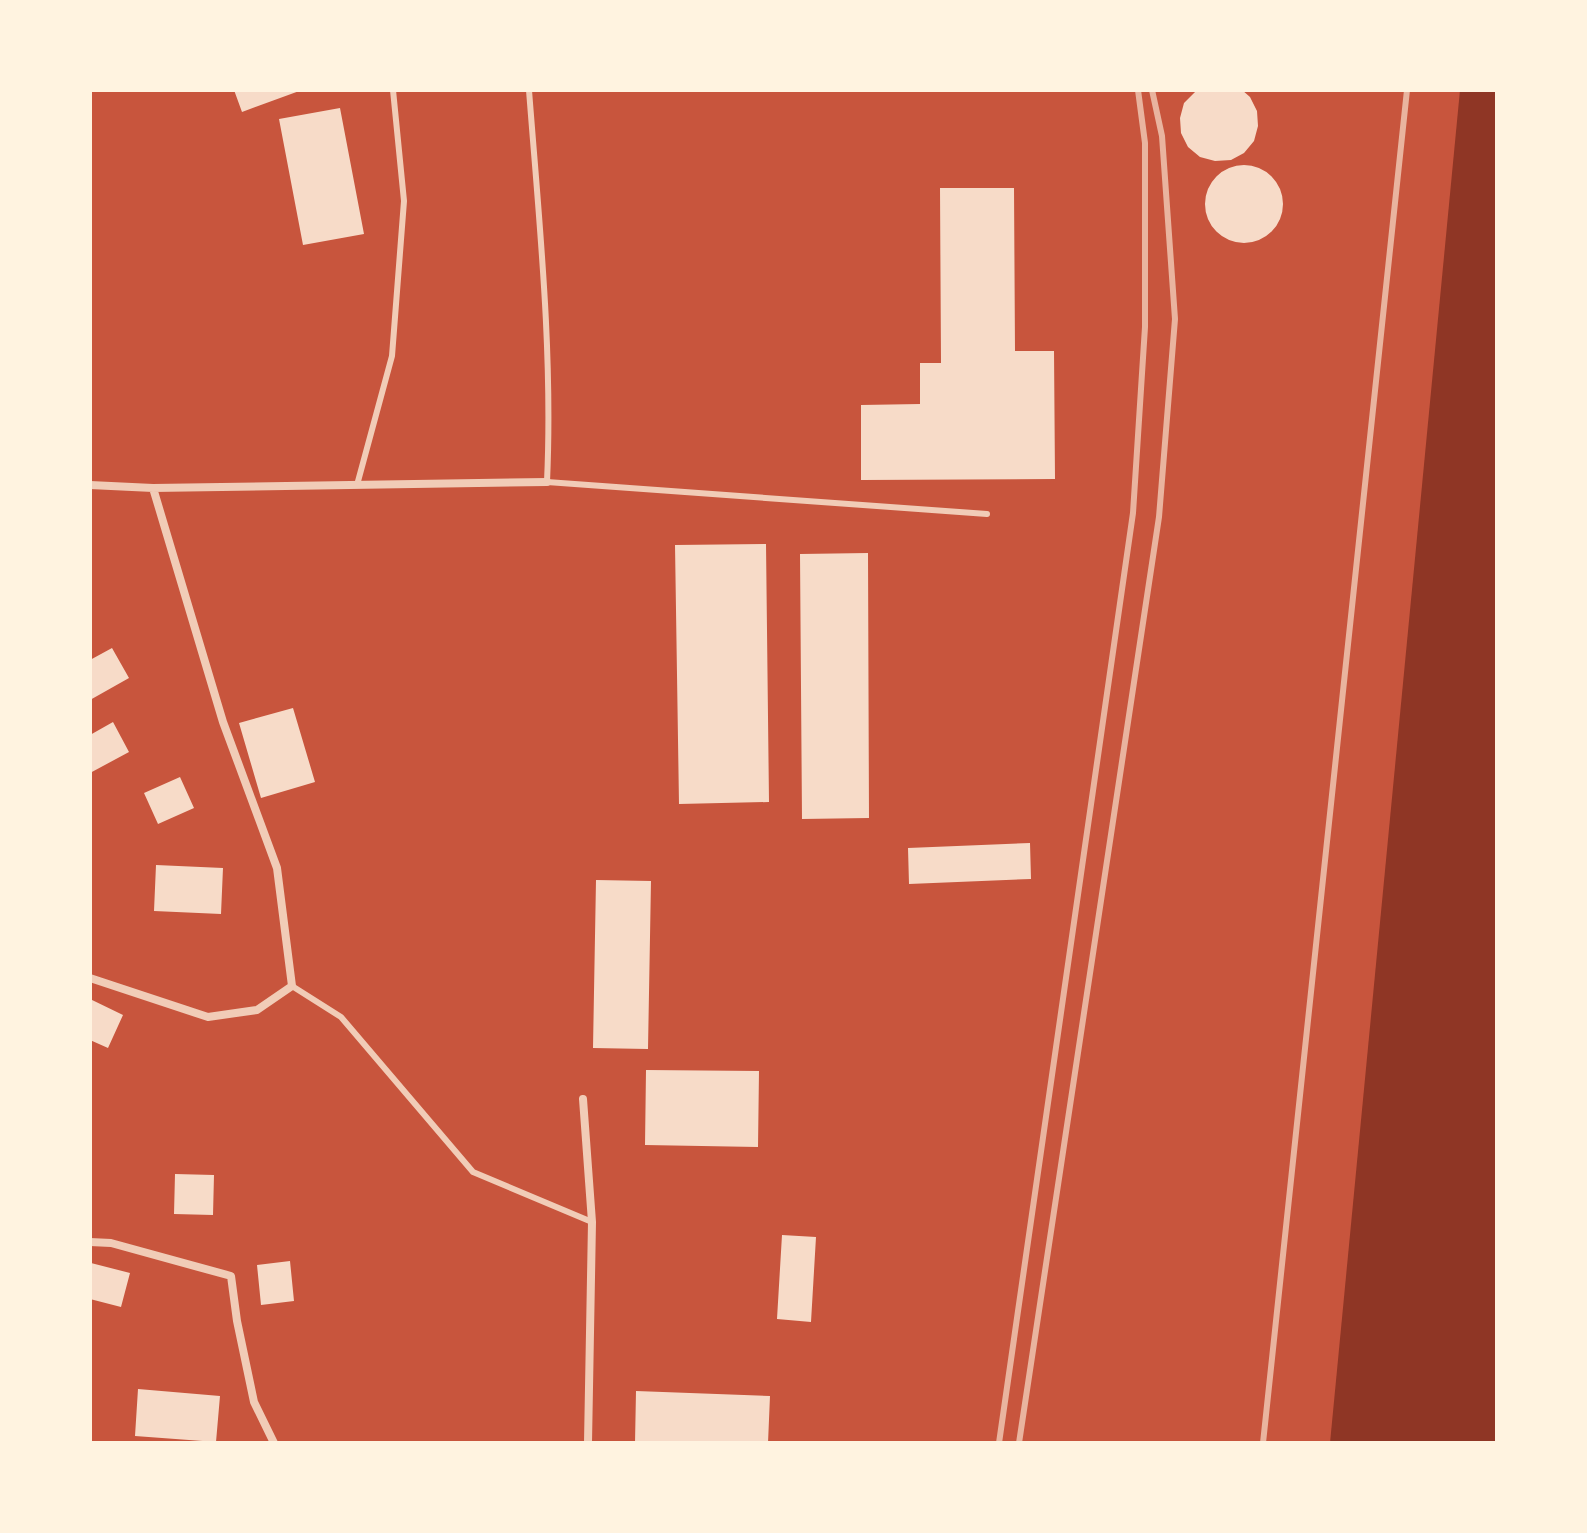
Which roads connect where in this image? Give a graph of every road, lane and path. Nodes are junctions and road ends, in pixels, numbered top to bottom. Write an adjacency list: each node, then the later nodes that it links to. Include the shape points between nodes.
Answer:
1 (393, 90): 5 (lane, via 404,201 392,356)
2 (529, 90): 3 (lane, via 546,319)
3 (547, 482): 5 (street); 7 (lane)
4 (90, 485): 6 (street)
5 (357, 485): 6 (street)
6 (153, 488): 9 (street, via 223,722 277,868)
7 (987, 514)
8 (90, 978): 9 (street, via 208,1017 257,1010)
9 (292, 986): 11 (lane, via 341,1017 473,1172)
10 (583, 1099): 11 (street)
11 (592, 1222): 14 (street)
12 (90, 1242): 13 (street, via 231,1276 254,1402)
13 (274, 1443)
14 (588, 1443)

